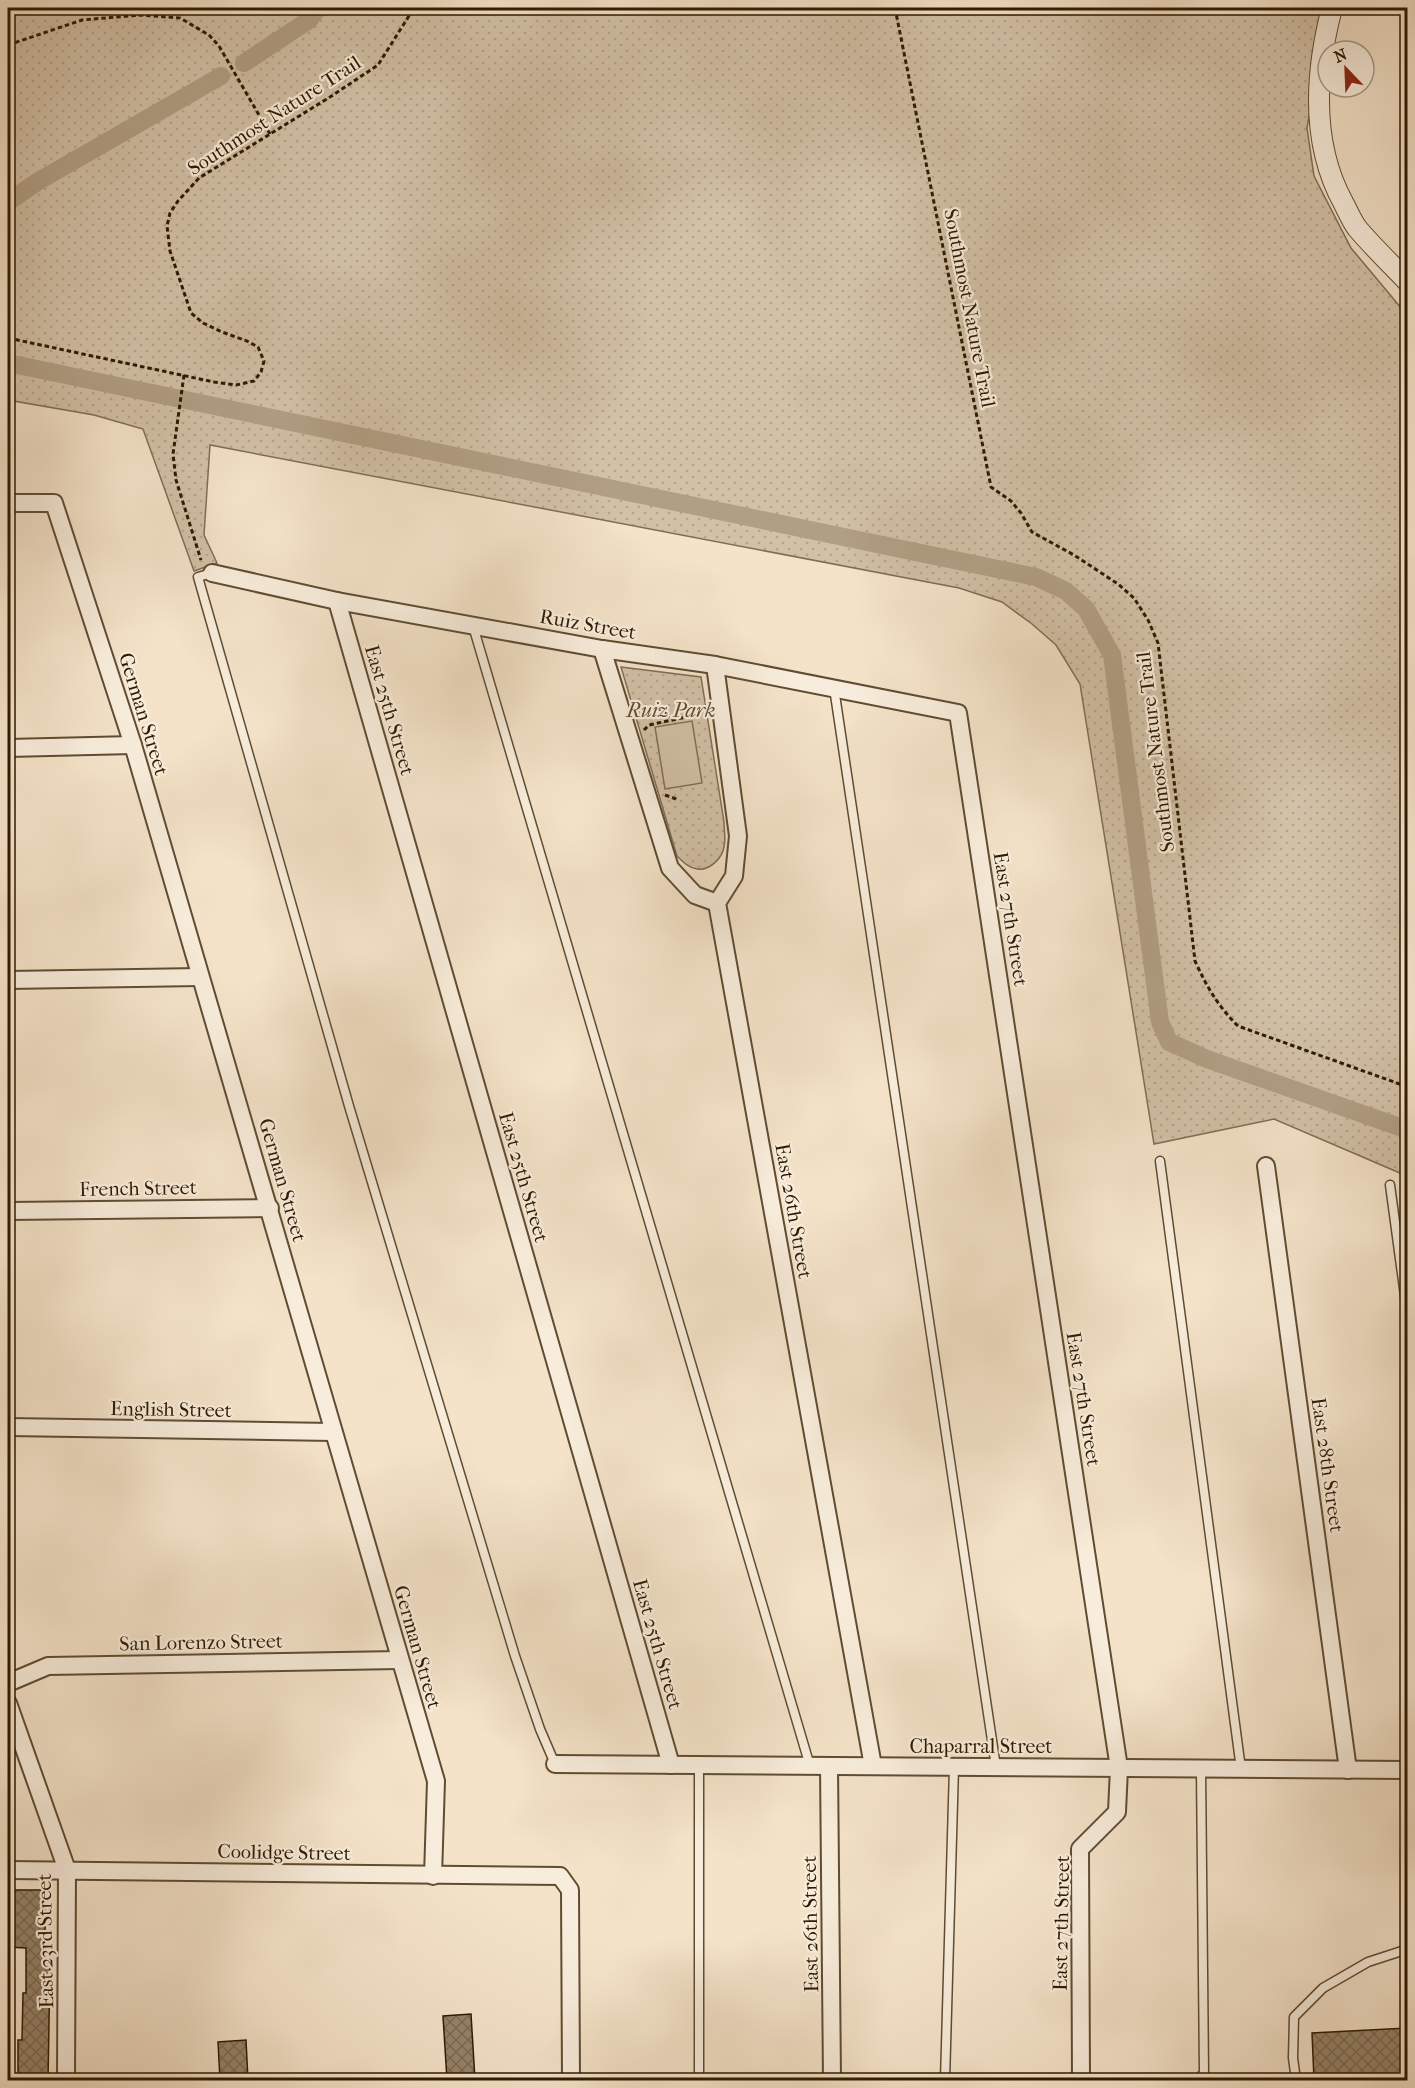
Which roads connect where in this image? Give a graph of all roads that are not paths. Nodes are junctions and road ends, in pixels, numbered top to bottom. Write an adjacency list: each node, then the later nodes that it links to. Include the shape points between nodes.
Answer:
1 (1332, 8): 2 (street, via 1324,38 1317,105 1323,148 1334,186 1356,226)
2 (1407, 282)
3 (8, 503): 11 (street, German Street, via 54,503)
4 (212, 573): 5 (street, Ruiz Street); 27 (lane, via 198,577 349,1106 515,1656)
5 (337, 601): 6 (street, Ruiz Street); 28 (street, East 25th Street)
6 (473, 626): 7 (street, Ruiz Street); 30 (lane)
7 (602, 649): 8 (street, Ruiz Street); 13 (street, via 670,868 695,895)
8 (715, 665): 9 (street, Ruiz Street); 13 (street, via 738,836 734,876)
9 (834, 688): 10 (street, Ruiz Street); 34 (lane)
10 (958, 712): 35 (street, East 27th Street)
11 (133, 745): 12 (street); 14 (street, German Street)
12 (8, 748)
13 (717, 903): 32 (street, East 26th Street)
14 (200, 977): 15 (street); 19 (street, German Street)
15 (8, 980)
16 (1160, 1161): 37 (lane)
17 (1266, 1166): 38 (street, East 28th Street)
18 (1390, 1185): 21 (lane)
19 (270, 1208): 20 (street, French Street); 23 (street, German Street)
20 (8, 1211)
21 (1407, 1318)
22 (8, 1427): 23 (street, English Street)
23 (333, 1432): 24 (street, German Street)
24 (399, 1660): 25 (street, San Lorenzo Street, via 48,1666); 42 (street, German Street, via 436,1781)
25 (8, 1683)
26 (8, 1704): 41 (street, East 23rd Street)
27 (555, 1764): 28 (street, Chaparral Street)
28 (671, 1765): 29 (street, Chaparral Street)
29 (699, 1765): 30 (street, Chaparral Street); 46 (lane)
30 (810, 1766): 31 (street, Chaparral Street)
31 (829, 1766): 32 (street, Chaparral Street); 47 (street, East 26th Street)
32 (873, 1766): 33 (street, Chaparral Street)
33 (954, 1767): 34 (street, Chaparral Street); 48 (lane)
34 (996, 1767): 35 (street, Chaparral Street)
35 (1119, 1768): 36 (street, Chaparral Street); 49 (street, East 27th Street, via 1117,1812 1080,1849)
36 (1201, 1769): 37 (street, Chaparral Street); 50 (lane, via 1204,2073)
37 (1241, 1769): 38 (street, Chaparral Street)
38 (1348, 1770): 39 (street, Chaparral Street)
39 (1407, 1770)
40 (8, 1870): 41 (street, Coolidge Street)
41 (68, 1870): 42 (street, Coolidge Street); 44 (street, East 23rd Street)
42 (433, 1876): 45 (street, Coolidge Street, via 560,1876 570,1890)
43 (1407, 1949): 51 (lane, via 1368,1962 1323,1988 1294,2017)
44 (66, 2080)
45 (571, 2080)
46 (699, 2080)
47 (832, 2080)
48 (945, 2080)
49 (1081, 2080)
50 (1197, 2080)
51 (1296, 2080)

